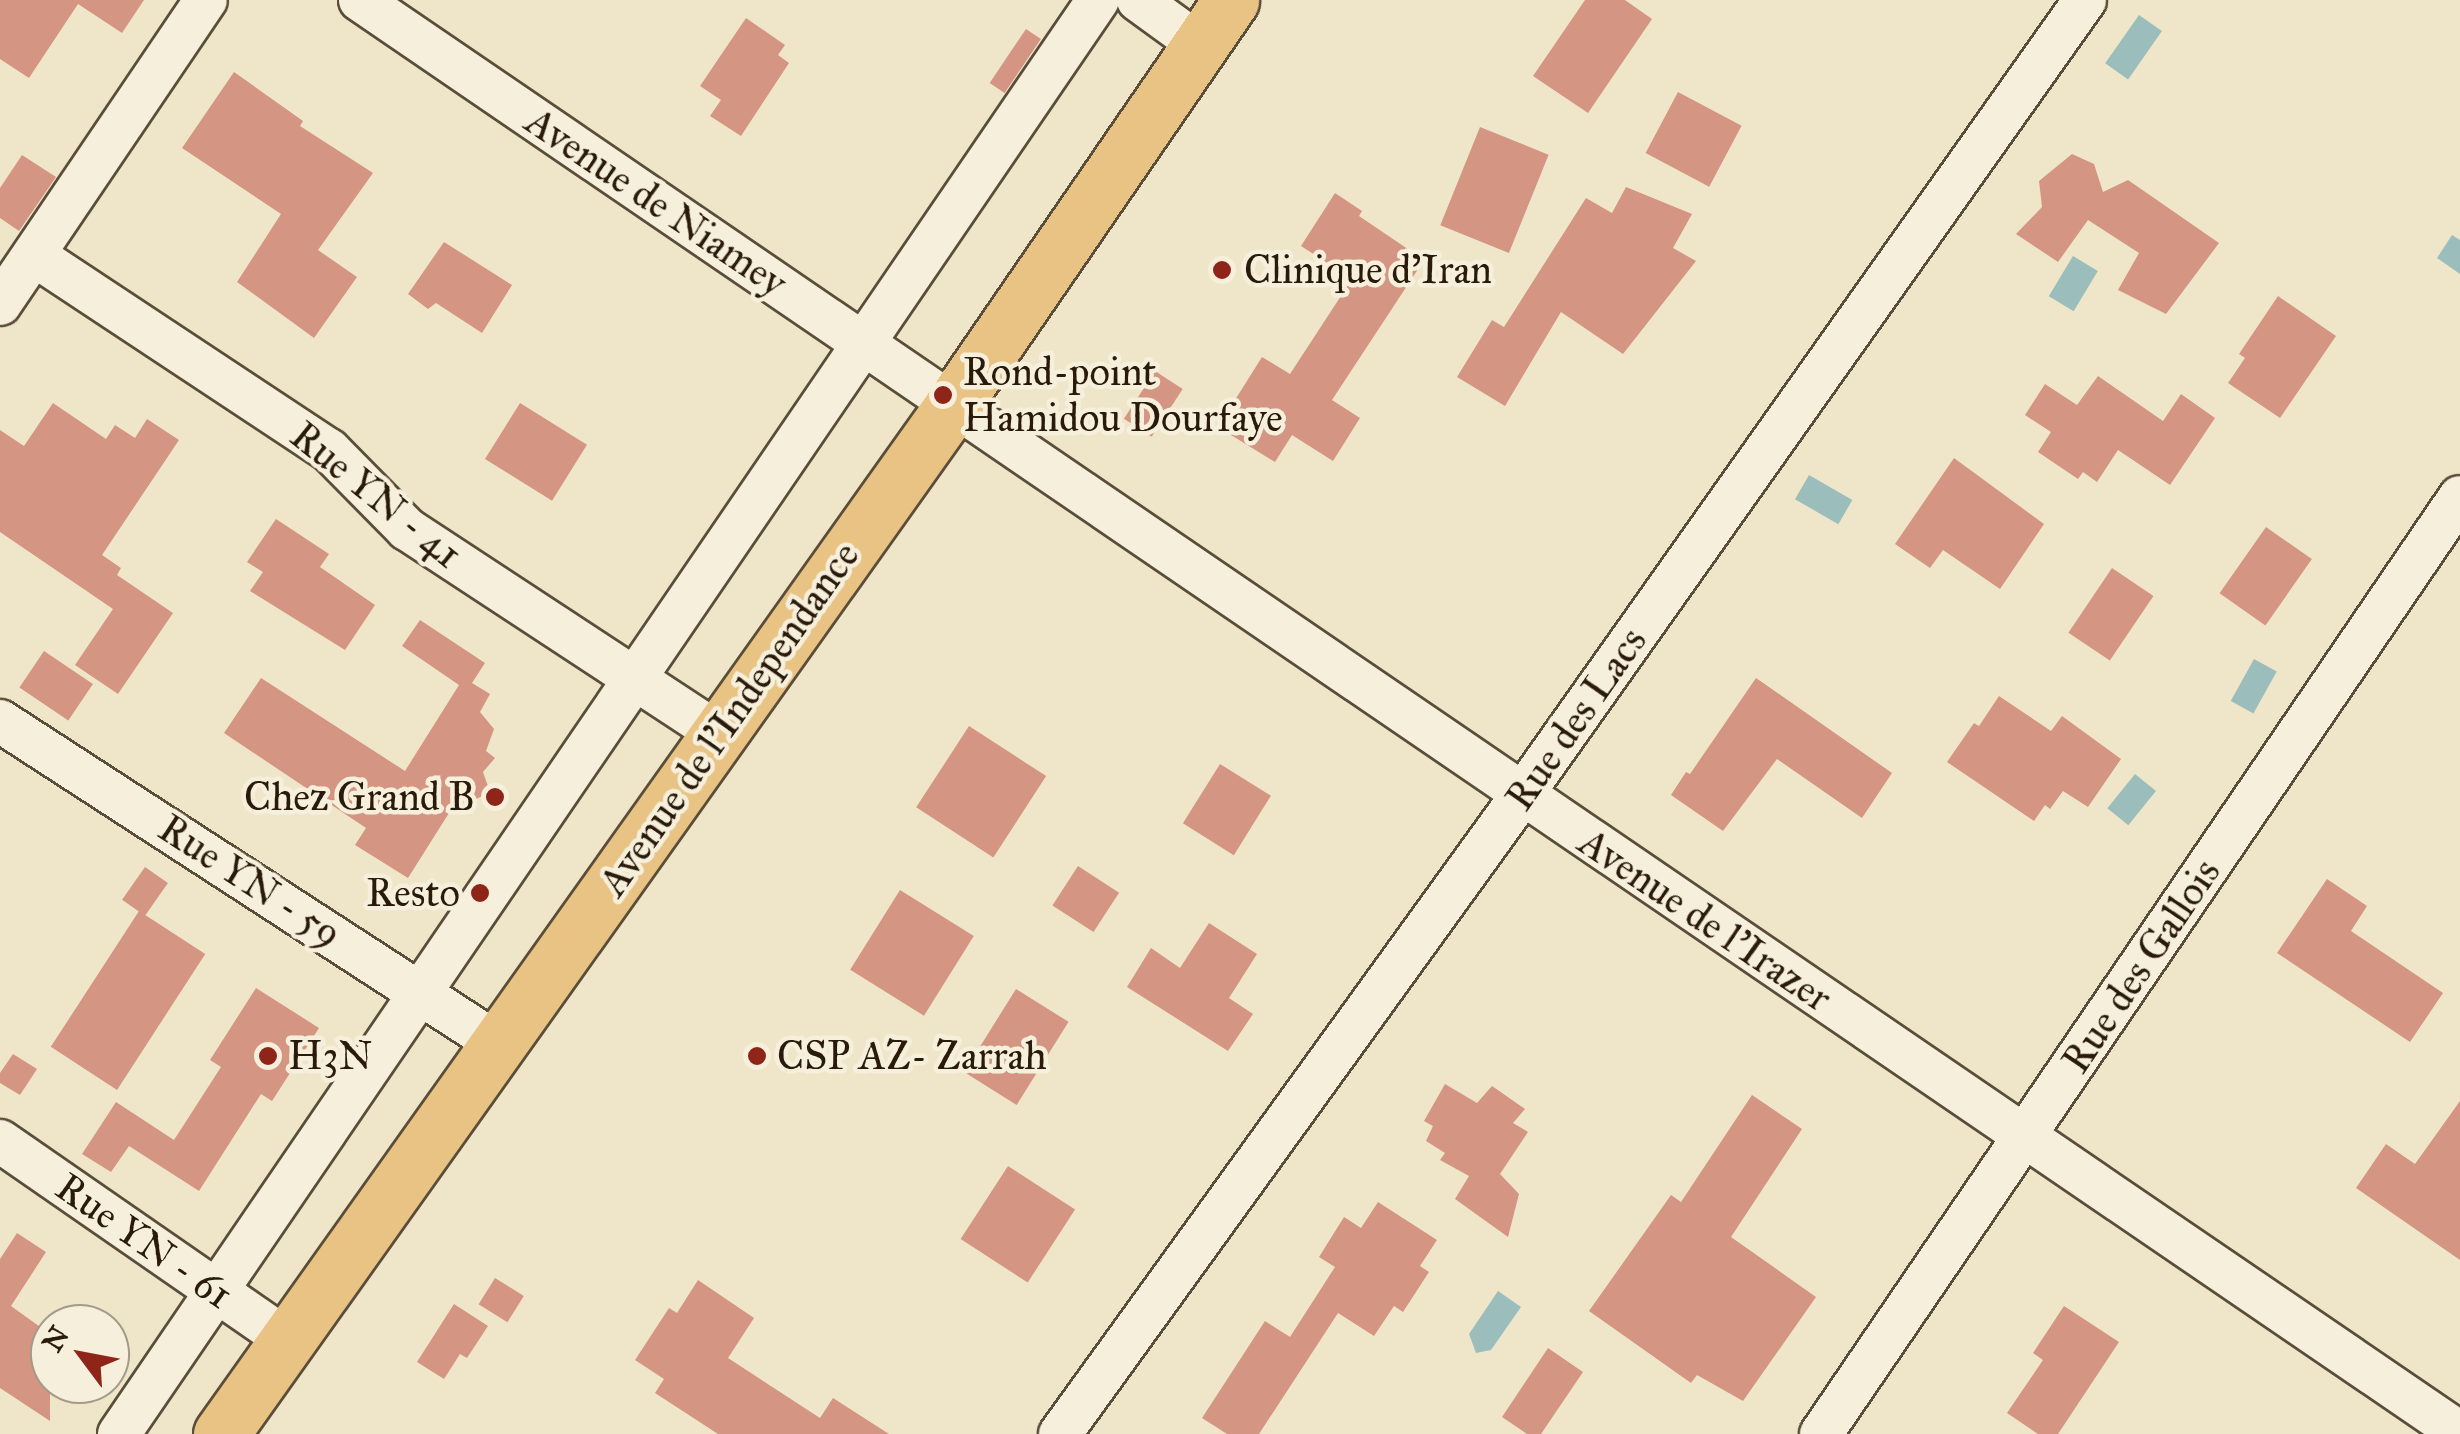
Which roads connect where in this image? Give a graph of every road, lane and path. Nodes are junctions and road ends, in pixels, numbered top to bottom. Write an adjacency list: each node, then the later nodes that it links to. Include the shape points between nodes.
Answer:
1 (206, 0): 8 (street)
2 (360, 0): 10 (street, Avenue de Niamey)
3 (1098, 0): 10 (street)
4 (1138, 0): 7 (street)
5 (1231, 0): 7 (highway, Avenue de l'Independance)
6 (2085, 0): 16 (street, Rue des Lacs)
7 (1200, 45): 11 (highway, Avenue de l'Independance)
8 (34, 255): 9 (street); 13 (street, Rue YN - 41, via 329,450 407,529)
9 (0, 304)
10 (861, 342): 11 (street, Avenue de Niamey); 13 (street)
11 (952, 405): 15 (highway, Avenue de l'Independance); 16 (street, Avenue de l'Irazer)
12 (2460, 496): 19 (street, Rue des Gallois)
13 (634, 677): 15 (street, Rue YN - 41); 17 (street)
14 (0, 721): 17 (street, Rue YN - 59)
15 (719, 734): 18 (highway, Avenue de l'Independance)
16 (1522, 796): 19 (street, Avenue de l'Irazer); 26 (street, Rue des Lacs)
17 (424, 992): 18 (street, Rue YN - 59); 21 (street)
18 (498, 1044): 22 (highway, Avenue de l'Independance)
19 (2024, 1137): 23 (street, Avenue de l'Irazer); 27 (street, Rue des Gallois)
20 (0, 1141): 21 (street, Rue YN - 61)
21 (216, 1291): 22 (street, Rue YN - 61); 24 (street)
22 (288, 1340): 25 (highway, Avenue de l'Independance)
23 (2460, 1433)
24 (119, 1434)
25 (221, 1434)
26 (1060, 1434)
27 (1821, 1434)

